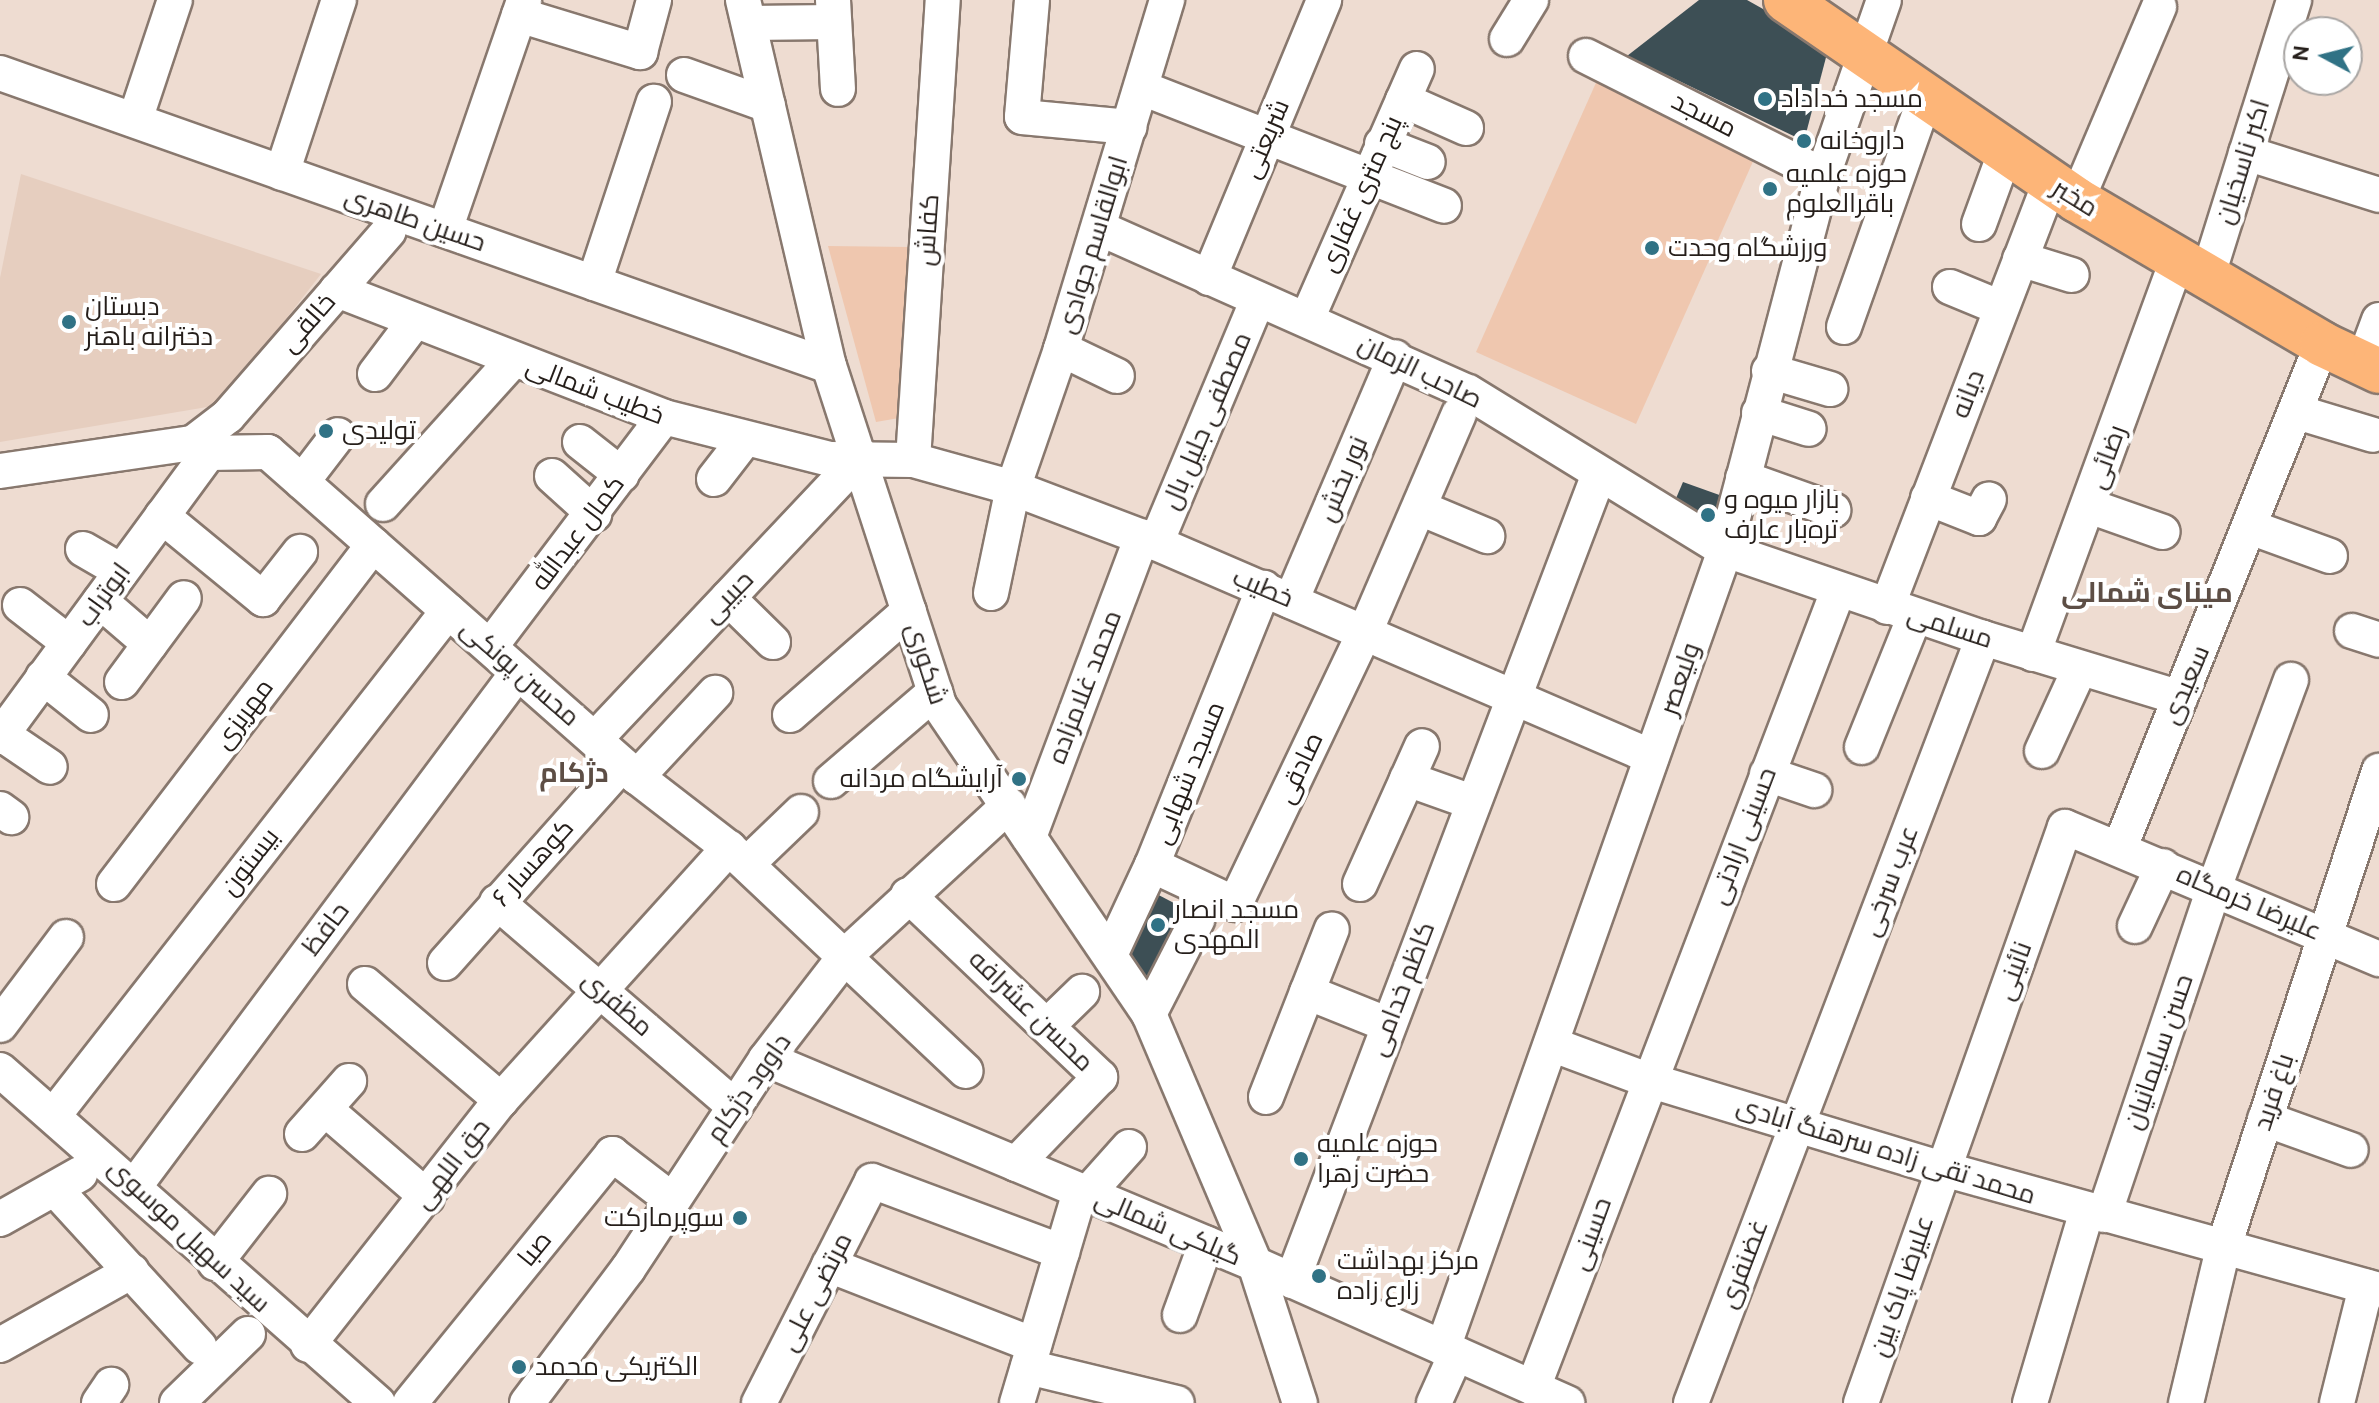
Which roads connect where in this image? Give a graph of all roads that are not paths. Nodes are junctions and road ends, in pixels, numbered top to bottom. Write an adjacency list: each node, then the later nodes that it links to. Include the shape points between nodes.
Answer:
1 (175, 0): 28 (street)
2 (339, 0): 36 (street)
3 (654, 0): 13 (street, via 640,52)
4 (943, 0): 80 (street, کفاش)
5 (1032, 0): 29 (street, via 1022,117)
6 (1167, 0): 22 (street, ابوالقاسم جوادی)
7 (1324, 0): 31 (street, شریعتی)
8 (1531, 0): 16 (street)
9 (1786, 0): 17 (main road, مخبر)
10 (1884, 0): 17 (street, ولیعصر)
11 (2294, 0): 34 (street, اکبر ناسخیان)
12 (2159, 7): 39 (street, دیانه)
13 (522, 8): 44 (street)
14 (834, 11): 15 (street); 23 (street)
15 (746, 12): 27 (street, شکوری)
16 (1507, 39)
17 (1861, 52): 24 (main road, مخبر); 38 (street, ولیعصر)
18 (1586, 56): 38 (street, مسجد)
19 (1417, 69): 25 (street, پنج متری غفاری)
20 (0, 73): 28 (street, حسین طاهری)
21 (684, 75): 27 (street)
22 (1142, 88): 29 (street, ابوالقاسم جوادی); 31 (street)
23 (838, 89)
24 (1925, 98): 33 (main road, مخبر); 58 (street)
25 (1403, 100): 30 (street); 32 (street, پنج متری غفاری)
26 (654, 102): 50 (street)
27 (768, 105): 63 (street, شکوری)
28 (135, 120): 36 (street, حسین طاهری)
29 (1130, 127): 43 (street, ابوالقاسم جوادی)
30 (1466, 128)
31 (1268, 135): 37 (street); 49 (street, شریعتی)
32 (1382, 144): 35 (street); 37 (street, پنج متری غفاری)
33 (2005, 153): 39 (main road, مخبر); 42 (street)
34 (2246, 153): 40 (street); 47 (street, اکبر ناسخیان)
35 (1428, 162)
36 (282, 173): 44 (street, حسین طاهری)
37 (1368, 174): 41 (street); 55 (street, پنج متری غفاری)
38 (1823, 175): 65 (street, ولیعصر)
39 (2064, 191): 46 (street, دیانه); 47 (main road, مخبر)
40 (2379, 195)
41 (1444, 206)
42 (1979, 224)
43 (1099, 228): 49 (street, صاحب الزمان); 60 (street, ابوالقاسم جوادی)
44 (445, 230): 50 (street, حسین طاهری)
45 (389, 231): 52 (street, خالقی)
46 (2020, 259): 48 (street); 54 (street, دیانه)
47 (2192, 269): 59 (main road, مخبر); 92 (street, رضائی)
48 (2072, 275)
49 (1209, 278): 53 (street, صاحب الزمان)
50 (594, 283): 63 (street, حسین طاهری)
51 (1950, 287): 54 (street)
52 (337, 290): 57 (street, خطیب شمالی); 78 (street, خالقی)
53 (1258, 299): 55 (street, صاحب الزمان); 99 (street, مصطفی جلیل بال)
54 (2001, 308): 88 (street, دیانه)
55 (1307, 319): 61 (street, صاحب الزمان)
56 (2379, 320): 64 (street)
57 (415, 321): 62 (street, خطیب شمالی); 66 (street)
58 (1844, 327)
59 (2322, 344): 64 (main road, مخبر); 69 (street, سعیدی)
60 (1061, 349): 67 (street); 87 (street, ابوالقاسم جوادی)
61 (1395, 357): 86 (street, صاحب الزمان, via 1468,392); 108 (street, نور بخش)
62 (513, 360): 72 (street, خطیب شمالی); 91 (street)
63 (829, 366): 79 (street, شکوری)
64 (2371, 369)
65 (1769, 371): 68 (street); 70 (street, ولیعصر)
66 (375, 374)
67 (1117, 376)
68 (1830, 389)
69 (2297, 412): 75 (street); 96 (street, سعیدی)
70 (1759, 413): 73 (street); 83 (street, ولیعصر)
71 (1459, 414): 93 (street, صادقی)
72 (664, 417): 76 (street, خطیب شمالی); 89 (street, کمال عبدالله)
73 (1809, 429)
74 (338, 435): 85 (street)
75 (2373, 435)
76 (745, 439): 79 (street, خطیب شمالی, via 830,459); 84 (street)
77 (580, 442): 89 (street)
78 (201, 448): 81 (street); 85 (street, محسن پونکی, via 268,452); 95 (street, ابوتراب)
79 (862, 456): 80 (street, خطیب); 110 (street, حبیبی); 114 (street, شکوری)
80 (913, 460): 87 (street, خطیب)
81 (0, 471)
82 (552, 476): 89 (street)
83 (1743, 478): 94 (street); 102 (street, ولیعصر)
84 (714, 479)
85 (302, 482): 100 (street, محسن پونکی)
86 (1594, 487): 102 (street, صاحب الزمان); 130 (street, کاظم خدامی)
87 (1013, 488): 99 (street, خطیب); 107 (street, ابوالقاسم جوادی)
88 (1928, 498): 90 (street, via 1979,518); 115 (street, دیانه)
89 (614, 499): 121 (street, کمال عبدالله)
90 (1989, 499)
91 (383, 504)
92 (2089, 506): 97 (street); 122 (street, رضائی)
93 (1420, 508): 98 (street); 116 (street, صادقی)
94 (1833, 510)
95 (162, 516): 103 (street, via 263,599); 105 (street, ابوتراب)
96 (2250, 527): 104 (street); 131 (street, سعیدی)
97 (2163, 532)
98 (1487, 536)
99 (1149, 540): 108 (street, خطیب); 150 (street, محمد غلامزاده)
100 (373, 545): 113 (street, محسن پونکی); 155 (street, مهریزی)
101 (83, 549): 105 (street)
102 (1723, 549): 106 (street, مسلمی); 139 (street, ولیعصر)
103 (300, 552)
104 (2330, 556)
105 (121, 571): 111 (street, ابوتراب)
106 (1838, 591): 115 (street, مسلمی); 143 (street, حسینی ارادتی)
107 (991, 593)
108 (1278, 595): 116 (street, خطیب); 153 (street, مسجد شهابی)
109 (184, 598): 120 (street)
110 (728, 598): 118 (street); 135 (street, حبیبی)
111 (100, 601): 119 (street, ابوتراب); 120 (street)
112 (20, 605): 119 (street)
113 (448, 611): 121 (street, محسن پونکی); 187 (street, بیستون)
114 (909, 611): 128 (street, شکوری); 133 (street)
115 (1901, 611): 117 (street, مسلمی); 137 (street, دیانه)
116 (1365, 632): 130 (street, خطیب); 153 (street, صادقی, via 1235,904)
117 (1983, 638): 122 (street, مسلمی); 189 (street, عرب سرخی)
118 (773, 642)
119 (69, 643): 125 (street, ابوتراب)
120 (150, 644): 127 (street)
121 (490, 647): 124 (street, محسن پونکی)
122 (2033, 654): 123 (street, مسلمی)
123 (2080, 668): 131 (street, مسلمی); 138 (street)
124 (518, 672): 135 (street, محسن پونکی); 195 (street, حافظ)
125 (43, 677): 132 (street); 134 (street, ابوتراب)
126 (2291, 680): 157 (street, حسن سلیمانیان)
127 (122, 682)
128 (935, 692): 145 (street); 148 (street, شکوری, via 946,722)
129 (715, 693): 141 (street, کوهسار ۶)
130 (1512, 696): 139 (street, خطیب); 147 (street, کاظم خدامی)
131 (2180, 698): 151 (street, سعیدی)
132 (91, 715)
133 (790, 715)
134 (1, 735): 140 (street)
135 (595, 739): 141 (street, محسن پونکی)
136 (1422, 746): 144 (street)
137 (1862, 747)
138 (2042, 751)
139 (1652, 757): 177 (street, ولیعصر)
140 (50, 767)
141 (630, 770): 152 (street, محسن پونکی); 159 (street, کوهسار ۶)
142 (2379, 771): 163 (street, باغ فرید)
143 (1767, 774): 146 (street); 181 (street, حسینی ارادتی)
144 (1407, 779): 147 (street); 156 (street)
145 (831, 781)
146 (1814, 790)
147 (1472, 802): 175 (street, کاظم خدامی)
148 (1009, 805): 150 (street, شکوری); 158 (street, داوود دژکام)
149 (801, 812): 152 (street, حق اللهی)
150 (1029, 837): 166 (street, شکوری)
151 (2120, 847): 154 (street, علیرضا خرمگاه); 194 (street, نائینی, via 2065,827)
152 (738, 856): 165 (street, محسن پونکی); 170 (street, حق اللهی)
153 (1152, 865): 166 (street, مسجد شهابی)
154 (2163, 866): 157 (street, علیرضا خرمگاه); 161 (street)
155 (114, 884)
156 (1360, 884)
157 (2214, 888): 163 (street, علیرضا خرمگاه); 200 (street, حسن سلیمانیان)
158 (908, 895): 165 (street, داوود دژکام); 176 (street, محسن عشرافه)
159 (497, 902): 168 (street, کوهسار ۶); 170 (street, مظفری)
160 (1197, 920): 173 (street)
161 (2135, 926)
162 (1332, 929): 172 (street)
163 (2324, 935): 167 (street, علیرضا خرمگاه); 188 (street, باغ فرید)
164 (66, 937): 174 (street)
165 (847, 954): 178 (street, داوود دژکام); 180 (street, محسن پونکی)
166 (1110, 955): 173 (street, شکوری)
167 (2379, 959)
168 (445, 963)
169 (365, 984): 184 (street, via 392,1026)
170 (601, 989): 184 (street, حق اللهی); 185 (street, مظفری)
171 (1082, 992): 176 (street)
172 (1307, 992): 175 (street); 183 (street)
173 (1149, 1014): 206 (street, شکوری)
174 (0, 1025)
175 (1389, 1025): 209 (street, کاظم خدامی)
176 (1047, 1026): 193 (street, محسن عشرافه, via 1100,1077)
177 (1551, 1044): 181 (street, محمد تقی زاده سرهنگ آبادی); 216 (street, ولیعصر)
178 (766, 1059): 185 (street, داوود دژکام); 193 (street, گيلکی شمالی)
179 (0, 1070): 187 (street, سید سهیل موسوی)
180 (966, 1071)
181 (1648, 1080): 189 (street, محمد تقی زاده سرهنگ آبادی); 218 (street, حسینی)
182 (349, 1081): 186 (street)
183 (1266, 1097)
184 (501, 1100): 198 (street, حق اللهی)
185 (735, 1107): 199 (street, داوود دژکام)
186 (325, 1109): 190 (street); 198 (street, via 374,1169)
187 (54, 1115): 195 (street, سید سهیل موسوی)
188 (2265, 1119): 192 (street); 203 (street, باغ فرید)
189 (1798, 1125): 194 (street, محمد تقی زاده سرهنگ آبادی); 229 (street, غضنفری)
190 (302, 1134)
191 (1129, 1147): 196 (street)
192 (2351, 1150)
193 (1016, 1164): 196 (street, گيلکی شمالی)
194 (1943, 1169): 200 (street, محمد تقی زاده سرهنگ آبادی); 230 (street, علیرضا پاک بین)
195 (134, 1187): 205 (street, سید سهیل موسوی)
196 (1083, 1192): 202 (street, گيلکی شمالی); 204 (street)
197 (269, 1194): 205 (street)
198 (427, 1197): 214 (street, حق اللهی)
199 (672, 1200): 221 (street, صبا, via 607,1149); 222 (street, داوود دژکام, via 628,1269)
200 (2096, 1213): 203 (street, محمد تقی زاده سرهنگ آبادی); 231 (street, حسن سلیمانیان)
201 (0, 1219): 208 (street, via 68,1182)
202 (1206, 1244): 206 (street, گيلکی شمالی); 211 (street)
203 (2223, 1249): 210 (street, محمد تقی زاده سرهنگ آبادی); 232 (street, باغ فرید)
204 (1062, 1252): 207 (street, مرتضی علی, via 872,1181); 217 (street)
205 (215, 1263): 214 (street, سید سهیل موسوی)
206 (1255, 1264): 209 (street, گيلکی شمالی); 226 (street, شکوری)
207 (829, 1265): 217 (street); 223 (street, مرتضی علی)
208 (132, 1271): 213 (street); 215 (street)
209 (1292, 1281): 216 (street, گيلکی شمالی)
210 (2372, 1288): 233 (street)
211 (1180, 1315)
212 (248, 1334): 220 (street)
213 (0, 1345)
214 (308, 1345): 219 (street, سید سهیل موسوی)
215 (200, 1347)
216 (1449, 1351): 218 (street, گيلکی شمالی); 227 (street, ولیعصر)
217 (1031, 1356): 224 (street); 225 (street)
218 (1533, 1388): 228 (street, گيلکی شمالی)
219 (371, 1401)
220 (177, 1403)
221 (410, 1403)
222 (527, 1403)
223 (759, 1403)
224 (1017, 1403)
225 (1177, 1403)
226 (1300, 1403)
227 (1434, 1403)
228 (1567, 1403)
229 (1691, 1403)
230 (1861, 1403)
231 (2030, 1403)
232 (2186, 1403)
233 (2337, 1403)

